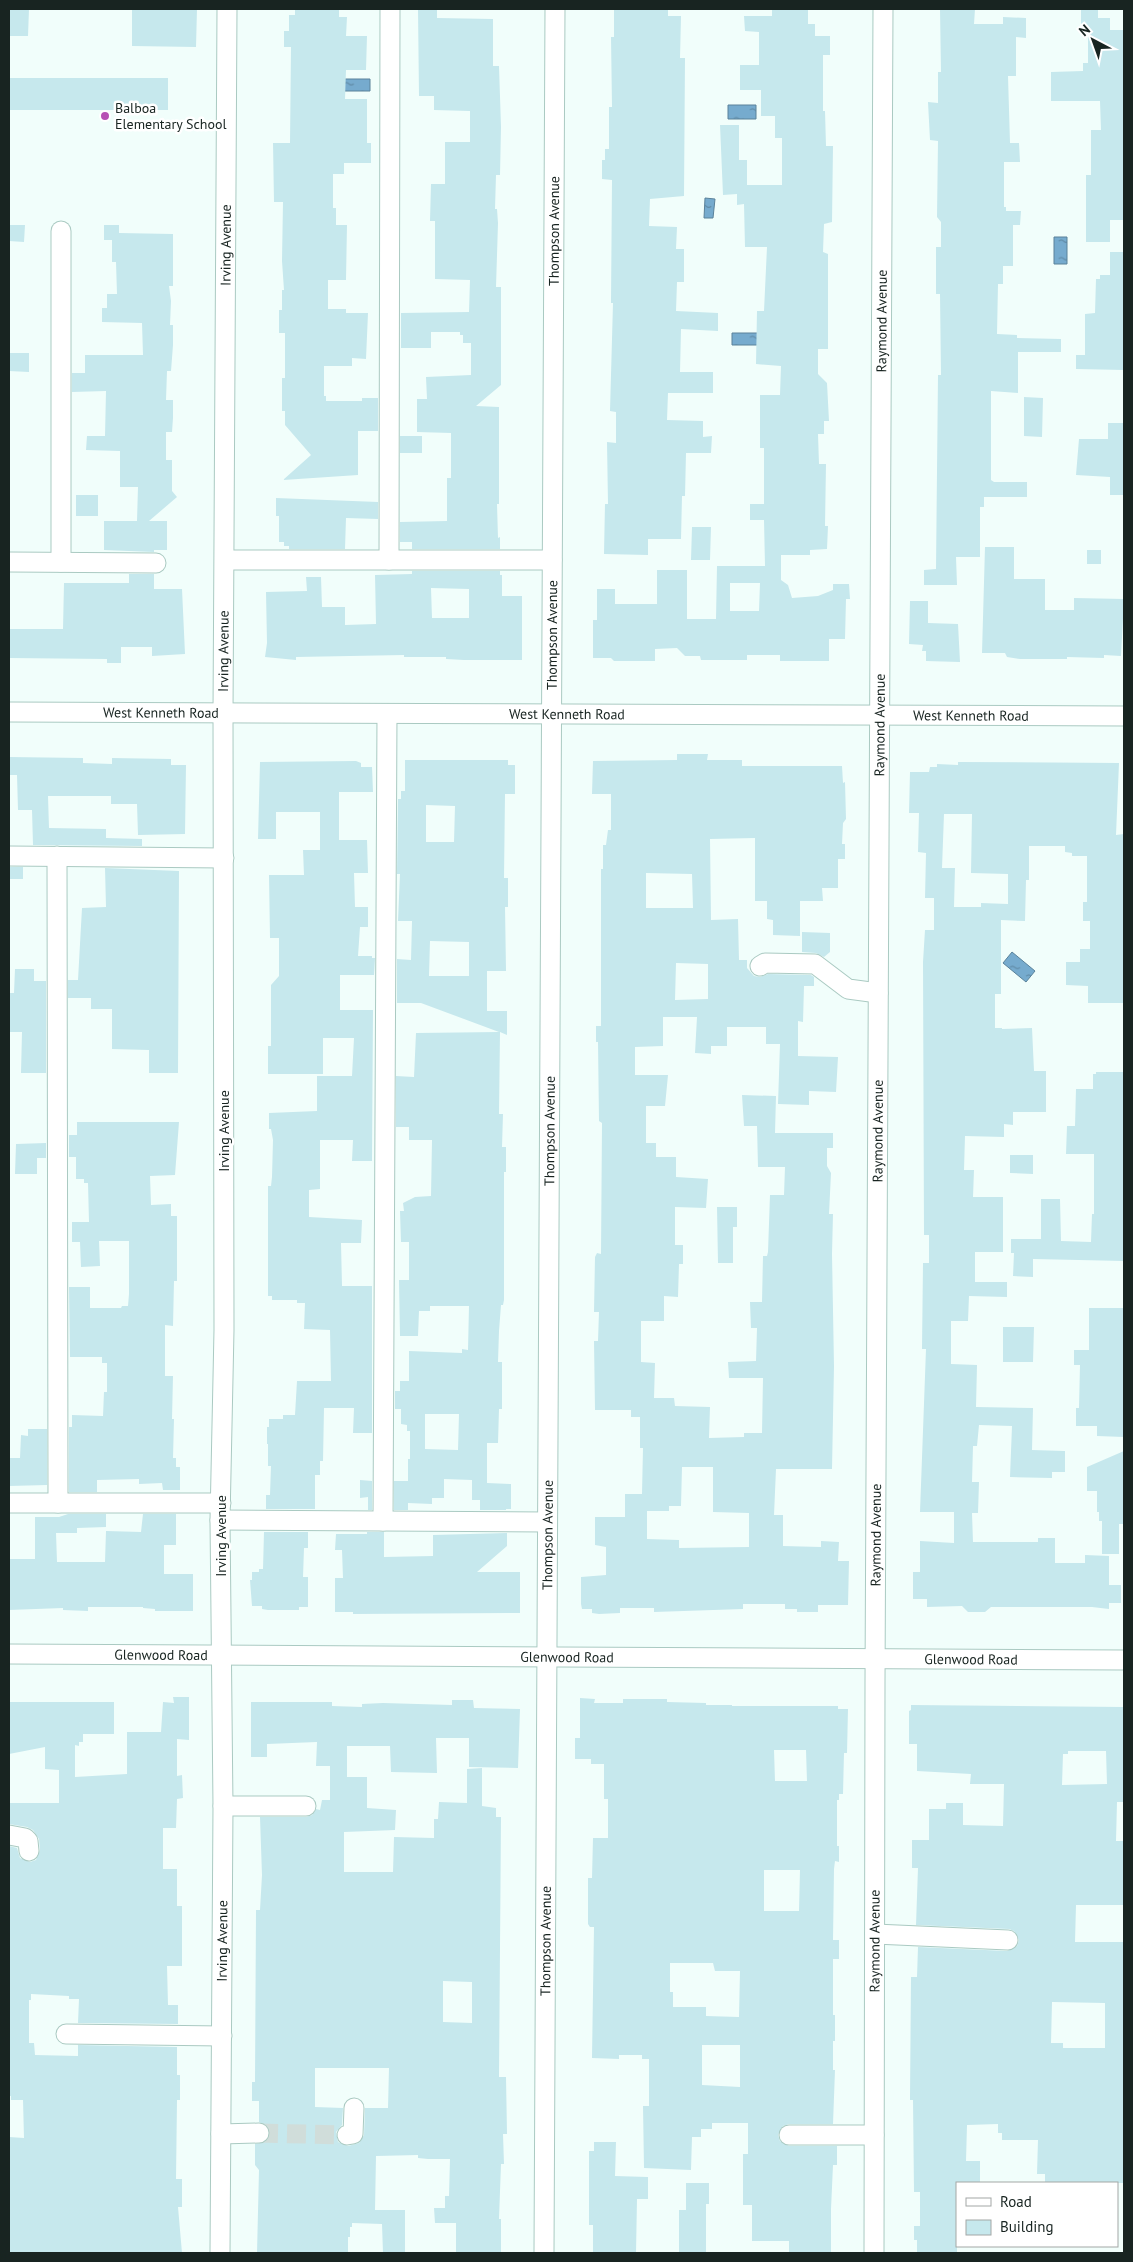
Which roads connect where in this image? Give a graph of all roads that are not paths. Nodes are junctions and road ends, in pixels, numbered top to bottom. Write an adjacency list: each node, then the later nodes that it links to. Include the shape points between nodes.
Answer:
1 (228, 9): 6 (street, Irving Avenue)
2 (390, 9): 7 (street)
3 (555, 9): 8 (street, Thompson Avenue)
4 (883, 9): 15 (street, Raymond Avenue)
5 (60, 231): 10 (street)
6 (225, 560): 7 (street); 13 (street, Irving Avenue)
7 (389, 560): 8 (street)
8 (552, 560): 16 (street, Thompson Avenue)
9 (9, 562): 10 (street)
10 (61, 562): 11 (street)
11 (156, 563)
12 (9, 712): 13 (street, West Kenneth Road)
13 (223, 713): 14 (street, West Kenneth Road); 20 (street, Irving Avenue)
14 (387, 714): 16 (street, West Kenneth Road); 26 (street)
15 (879, 715): 16 (street, West Kenneth Road); 17 (street, West Kenneth Road); 22 (street, Raymond Avenue)
16 (551, 716): 27 (street, Thompson Avenue)
17 (1124, 716)
18 (9, 856): 19 (street)
19 (57, 856): 20 (street); 24 (street)
20 (224, 858): 25 (street, Irving Avenue)
21 (760, 966): 22 (street, via 764,963 815,964 848,989)
22 (878, 993): 31 (street, Raymond Avenue)
23 (9, 1503): 24 (street)
24 (58, 1503): 25 (street)
25 (221, 1511): 26 (street); 29 (street, Irving Avenue)
26 (383, 1522): 27 (street)
27 (547, 1522): 30 (street, Thompson Avenue)
28 (9, 1654): 29 (street, Glenwood Road)
29 (221, 1656): 30 (street, Glenwood Road); 33 (street, Irving Avenue)
30 (548, 1658): 31 (street, Glenwood Road); 48 (street, Thompson Avenue)
31 (875, 1660): 32 (street, Glenwood Road); 37 (street, Raymond Avenue)
32 (1124, 1660)
33 (223, 1806): 34 (street); 40 (street, Irving Avenue)
34 (306, 1806)
35 (9, 1835): 36 (street, via 25,1838)
36 (29, 1851)
37 (875, 1934): 38 (street); 46 (street, Raymond Avenue)
38 (1008, 1940)
39 (66, 2034): 40 (street)
40 (222, 2036): 42 (street, Irving Avenue)
41 (354, 2108): 44 (street, via 353,2134)
42 (221, 2134): 43 (street); 47 (street, Irving Avenue)
43 (259, 2134)
44 (347, 2135)
45 (789, 2135): 46 (street)
46 (874, 2135): 49 (street, Raymond Avenue)
47 (220, 2253)
48 (544, 2253)
49 (874, 2253)

